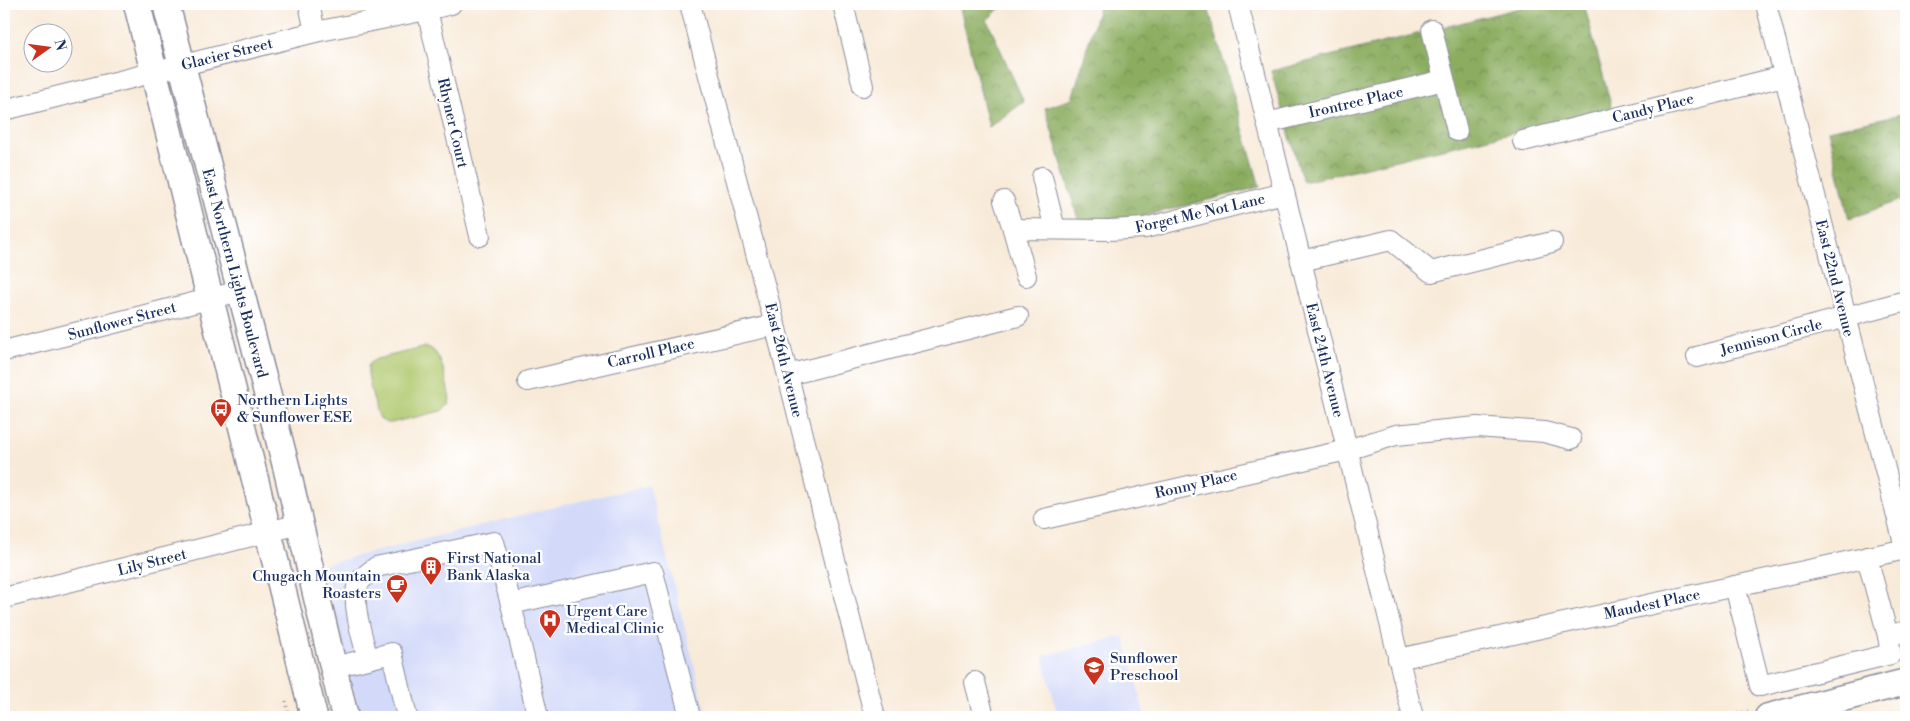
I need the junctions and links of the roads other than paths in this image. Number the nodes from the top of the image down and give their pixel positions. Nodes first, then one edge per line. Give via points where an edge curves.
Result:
1 (137, 4) edge
2 (166, 4) edge
3 (309, 4) edge
4 (451, 4) edge
5 (690, 4) edge
6 (843, 4) edge
7 (1238, 4) edge
8 (1766, 4) edge
9 (427, 10) junction
10 (1432, 30) dead end
11 (315, 32) junction
12 (181, 66) junction
13 (154, 72) junction
14 (1784, 76) junction
15 (1444, 80) junction
16 (863, 86) dead end
17 (4, 110) edge
18 (1267, 123) junction
19 (1457, 131) dead end
20 (1523, 141) dead end
21 (1042, 178) dead end
22 (1284, 193) junction
23 (1004, 201) dead end
24 (1013, 229) junction
25 (1055, 229) junction
26 (480, 236) dead end
27 (1552, 242) dead end
28 (1301, 261) junction
29 (1026, 276) dead end
30 (240, 291) junction
31 (211, 298) junction
32 (1906, 301) edge
33 (1018, 316) dead end
34 (1845, 318) junction
35 (775, 325) junction
36 (4, 351) edge
37 (1697, 357) dead end
38 (788, 375) junction
39 (528, 381) dead end
40 (1571, 439) dead end
41 (1347, 450) junction
42 (1044, 519) dead end
43 (300, 524) junction
44 (268, 532) junction
45 (1906, 550) edge
46 (1867, 557) junction
47 (1736, 586) junction
48 (4, 598) edge
49 (511, 604) junction
50 (1897, 634) edge
51 (368, 659) junction
52 (1398, 659) junction
53 (334, 667) junction
54 (975, 682) dead end
55 (1906, 682) edge
56 (307, 690) junction
57 (314, 717) edge
58 (327, 717) edge
59 (345, 717) edge
60 (408, 717) edge
61 (538, 717) edge
62 (690, 717) edge
63 (876, 717) edge
64 (984, 717) edge
65 (1413, 717) edge
66 (1768, 717) edge

1 - 13 main road, East Northern Lights Boulevard
2 - 12 main road, East Northern Lights Boulevard
3 - 11 street
4 - 9 street, Glacier Street
5 - 35 street, East 26th Avenue
6 - 16 street
7 - 18 street, East 24th Avenue
8 - 14 street, East 22nd Avenue
9 - 11 street, Glacier Street
9 - 26 street, Rhyner Court
10 - 15 street
11 - 12 street, Glacier Street
12 - 13 street, Glacier Street
12 - 30 main road, East Northern Lights Boulevard
13 - 17 street, Glacier Street
13 - 31 main road, East Northern Lights Boulevard
14 - 20 street, Candy Place
14 - 34 street, East 22nd Avenue
15 - 18 street, Irontree Place
15 - 19 street
18 - 22 street, East 24th Avenue
21 - 25 street
22 - 25 street, Forget Me Not Lane via 1145,228
22 - 28 street, East 24th Avenue
23 - 24 street
24 - 25 street, Forget Me Not Lane
24 - 29 street
27 - 28 street via 1431,272 1391,240
28 - 41 street, East 24th Avenue
30 - 31 street, Sunflower Street
30 - 43 main road, East Northern Lights Boulevard
31 - 36 street, Sunflower Street
31 - 44 main road, East Northern Lights Boulevard
32 - 34 street, Jennison Circle
33 - 38 street
34 - 37 street, Jennison Circle
34 - 45 street, East 22nd Avenue
35 - 38 street, East 26th Avenue
35 - 39 street, Carroll Place
38 - 63 street, East 26th Avenue
40 - 41 street, Ronny Place via 1544,432 1477,427 1396,435
41 - 42 street, Ronny Place
41 - 52 street, East 24th Avenue
43 - 44 street, Lily Street
43 - 53 main road, East Northern Lights Boulevard
44 - 48 street, Lily Street
44 - 56 main road, East Northern Lights Boulevard
45 - 46 street, Maudest Place
46 - 47 street, Maudest Place
46 - 50 street
47 - 50 street via 1760,686 1891,654
47 - 52 street, Maudest Place
49 - 51 street via 494,542 376,567 363,576 357,586 356,601
49 - 61 street
49 - 62 street via 653,572
51 - 53 street
51 - 60 street via 392,653
52 - 65 street, East 24th Avenue
53 - 59 main road, East Northern Lights Boulevard
54 - 64 street
55 - 66 main road
56 - 57 main road, East Northern Lights Boulevard
56 - 58 main road

